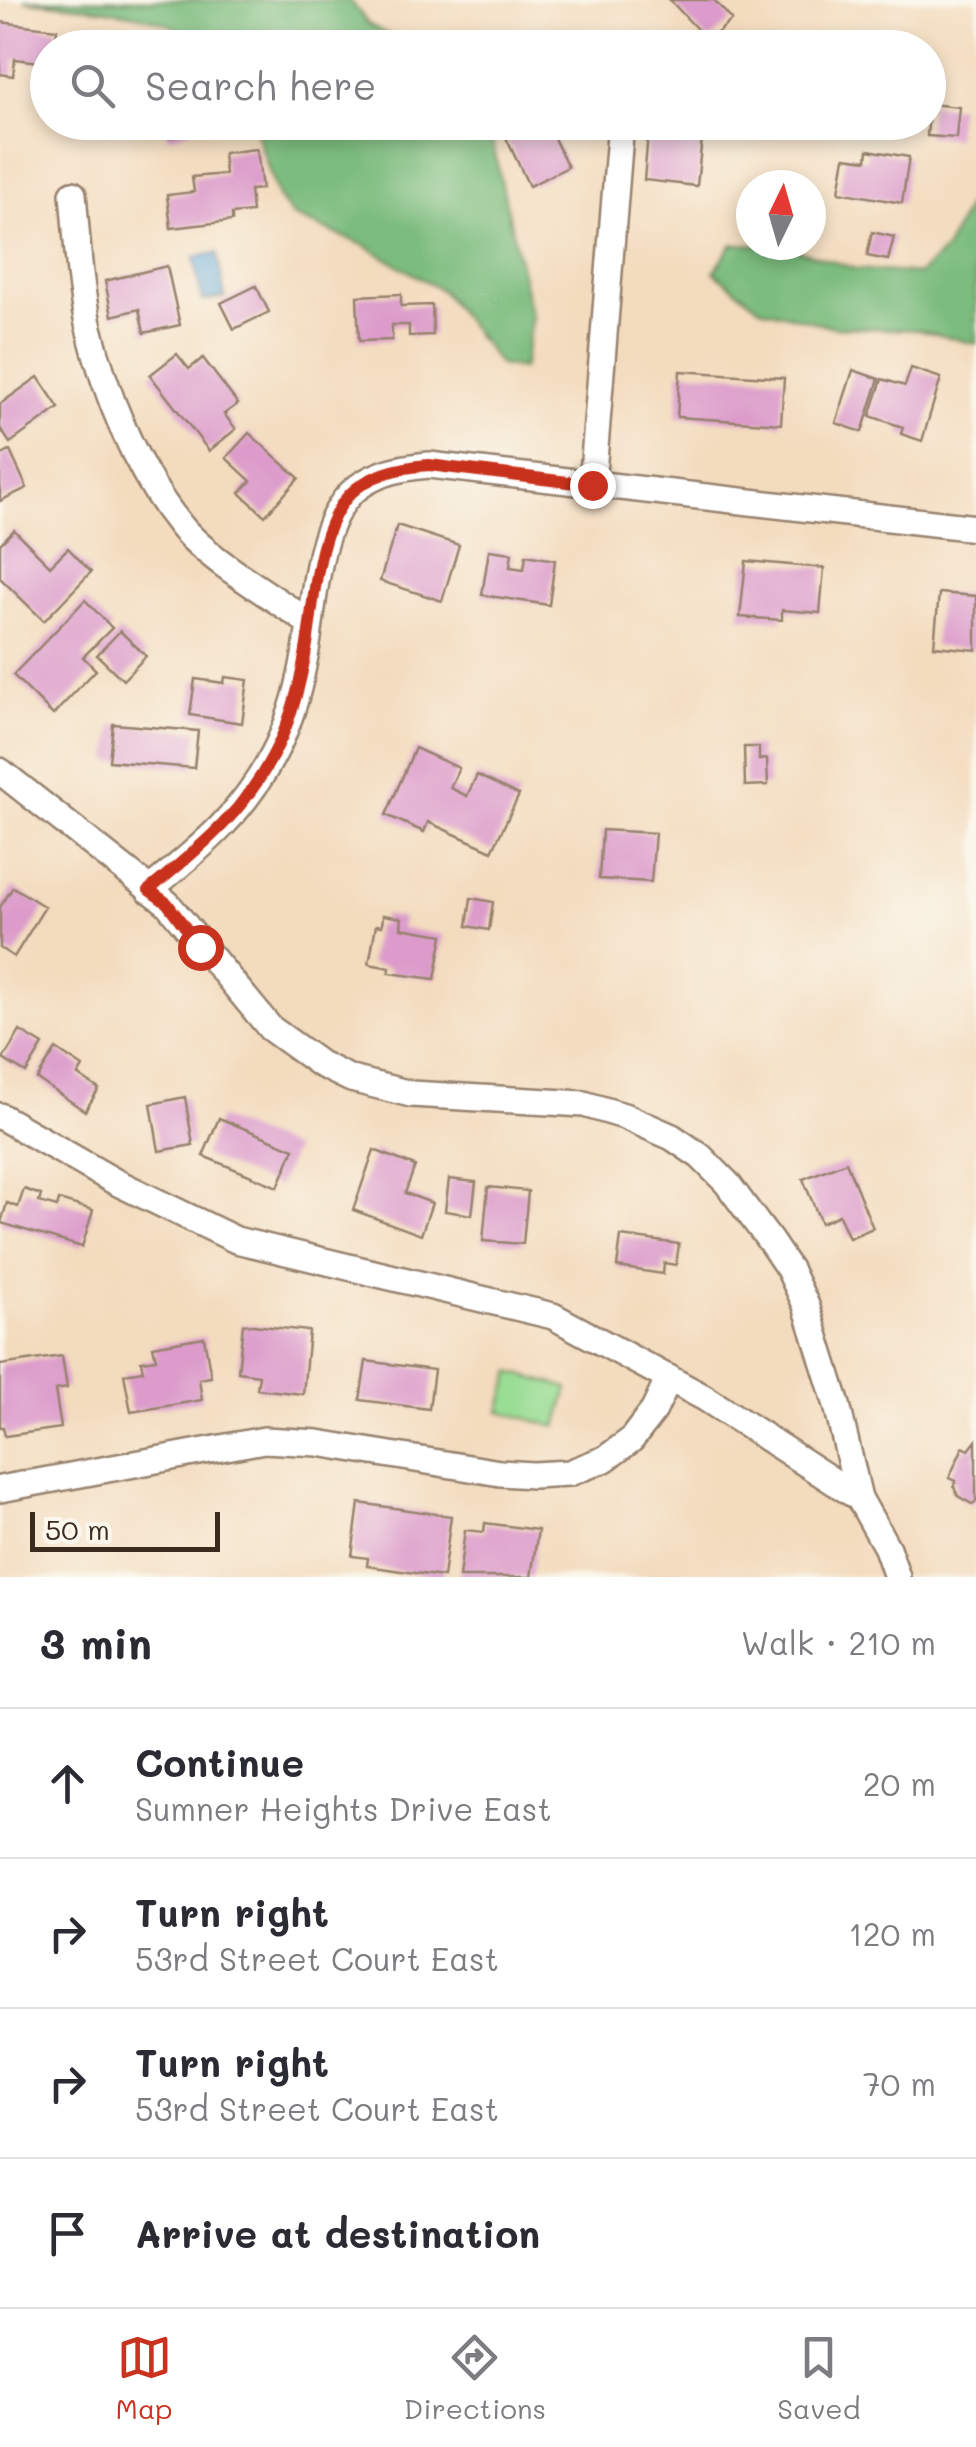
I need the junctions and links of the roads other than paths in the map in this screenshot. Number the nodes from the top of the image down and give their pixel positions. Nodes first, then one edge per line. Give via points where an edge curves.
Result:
1 (621, 140) edge
2 (73, 194) dead end
3 (592, 485) junction
4 (976, 528) edge
5 (308, 622) junction
6 (0, 771) edge
7 (149, 890) junction
8 (0, 1116) edge
9 (670, 1378) junction
10 (0, 1490) edge
11 (859, 1498) junction
12 (898, 1577) edge

1 - 3 street
2 - 5 street via 88,323 139,459 182,527
3 - 4 street
3 - 5 street via 429,465 370,479 348,496 331,529
5 - 7 street via 305,658 273,755 221,830
6 - 7 street
7 - 11 street via 270,1028 351,1079 411,1094 584,1104 672,1137 700,1156 770,1241 806,1305
8 - 9 street via 236,1240 553,1316
9 - 10 street via 631,1440 569,1473 532,1476 264,1440
9 - 11 street
11 - 12 street

